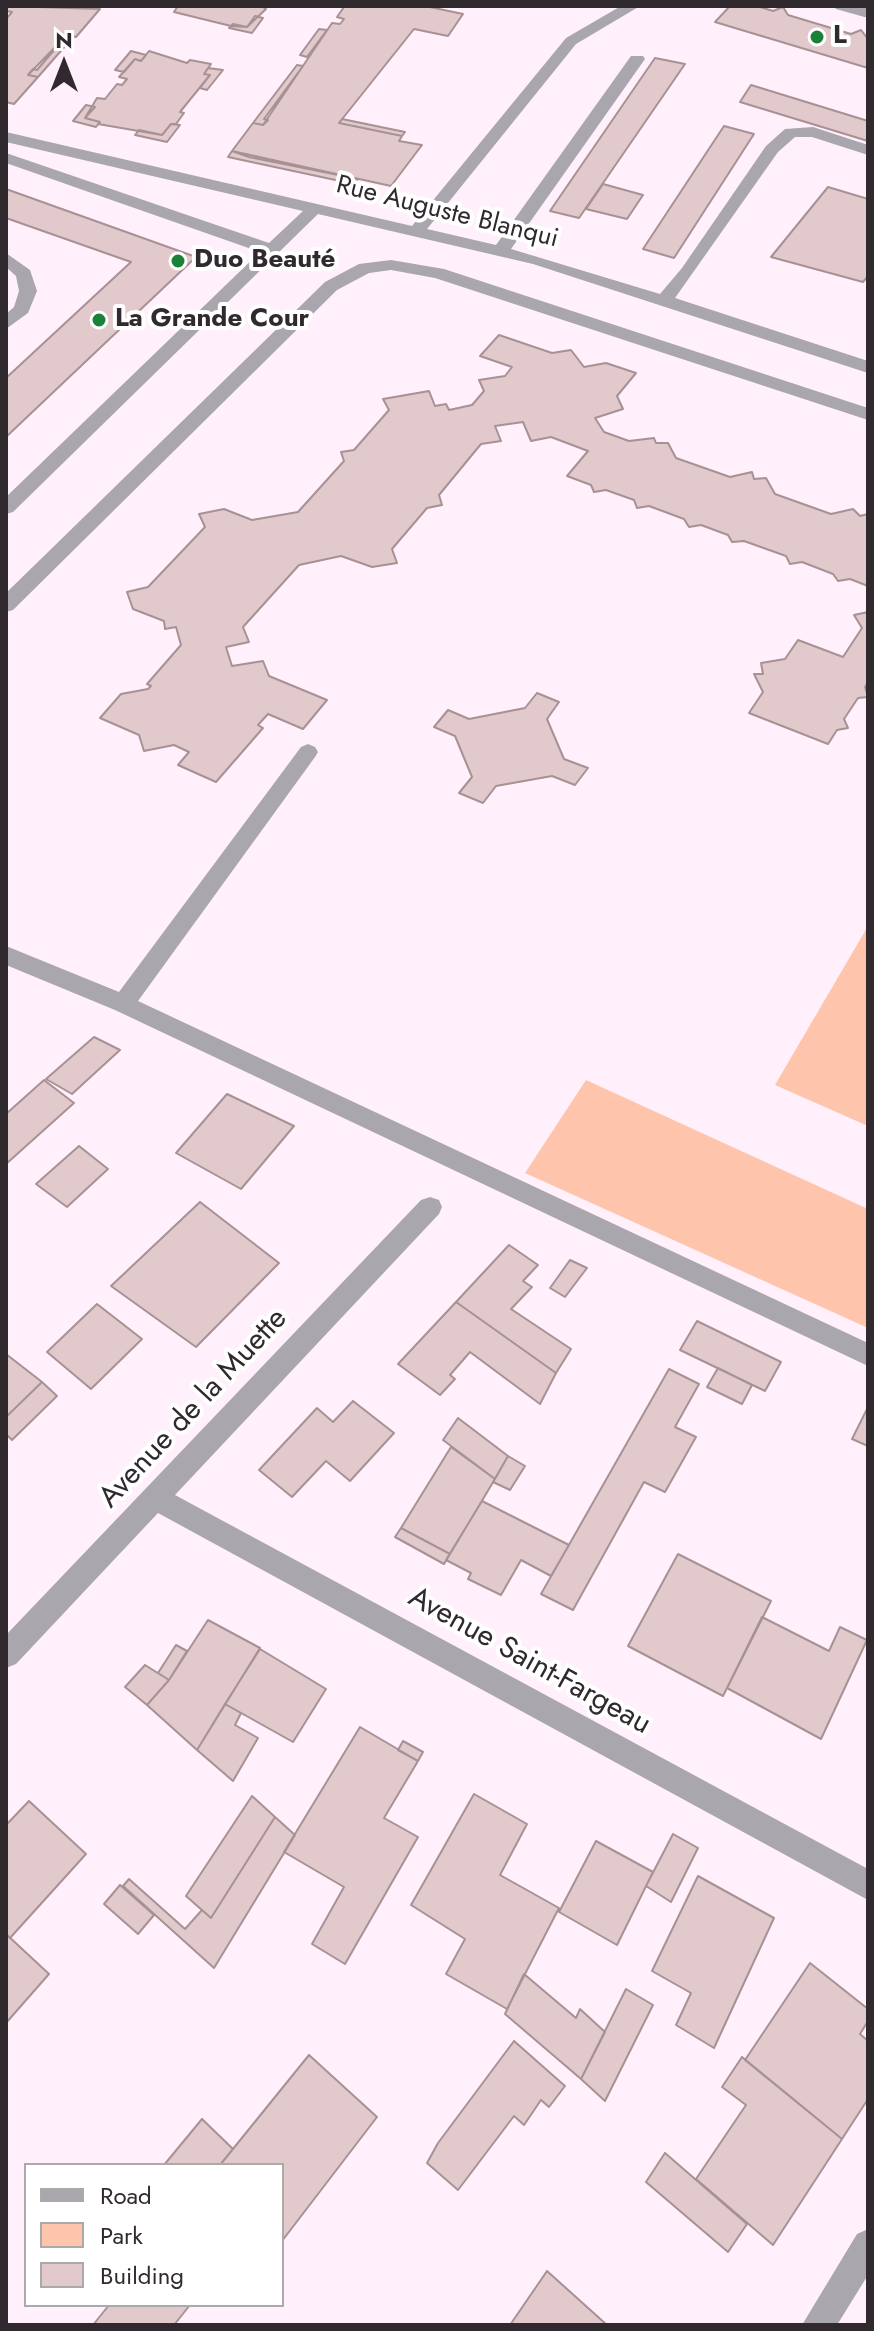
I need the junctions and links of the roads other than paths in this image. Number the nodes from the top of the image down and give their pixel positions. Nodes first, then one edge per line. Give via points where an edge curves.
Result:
1 (632, 6) edge
2 (841, 6) edge
3 (868, 13) edge
4 (637, 59) dead end
5 (6, 137) edge
6 (868, 150) edge
7 (6, 158) edge
8 (316, 207) junction
9 (417, 230) junction
10 (272, 250) junction
11 (501, 251) junction
12 (6, 258) edge
13 (663, 301) junction
14 (6, 324) edge
15 (868, 367) edge
16 (868, 414) edge
17 (6, 508) edge
18 (6, 605) edge
19 (308, 752) dead end
20 (6, 955) edge
21 (123, 1004) junction
22 (430, 1207) dead end
23 (868, 1355) edge
24 (157, 1499) junction
25 (6, 1655) edge
26 (868, 1885) edge
27 (868, 2245) edge
28 (818, 2325) edge

1 - 9 street via 571,41
2 - 3 street
4 - 11 street
5 - 8 street, Rue Auguste Blanqui
6 - 13 street via 813,132 791,132 772,149
7 - 10 street
8 - 9 street, Rue Auguste Blanqui
8 - 10 street
9 - 11 street, Rue Auguste Blanqui
10 - 17 street
11 - 13 street, Rue Auguste Blanqui
12 - 14 street via 24,274 28,291 22,309
13 - 15 street, Rue Auguste Blanqui
16 - 18 street via 438,273 391,265 365,268 331,286
19 - 21 street
20 - 21 street
21 - 23 street
22 - 24 street, Avenue de la Muette
24 - 25 street, Avenue de la Muette
24 - 26 street, Avenue Saint-Fargeau
27 - 28 street

